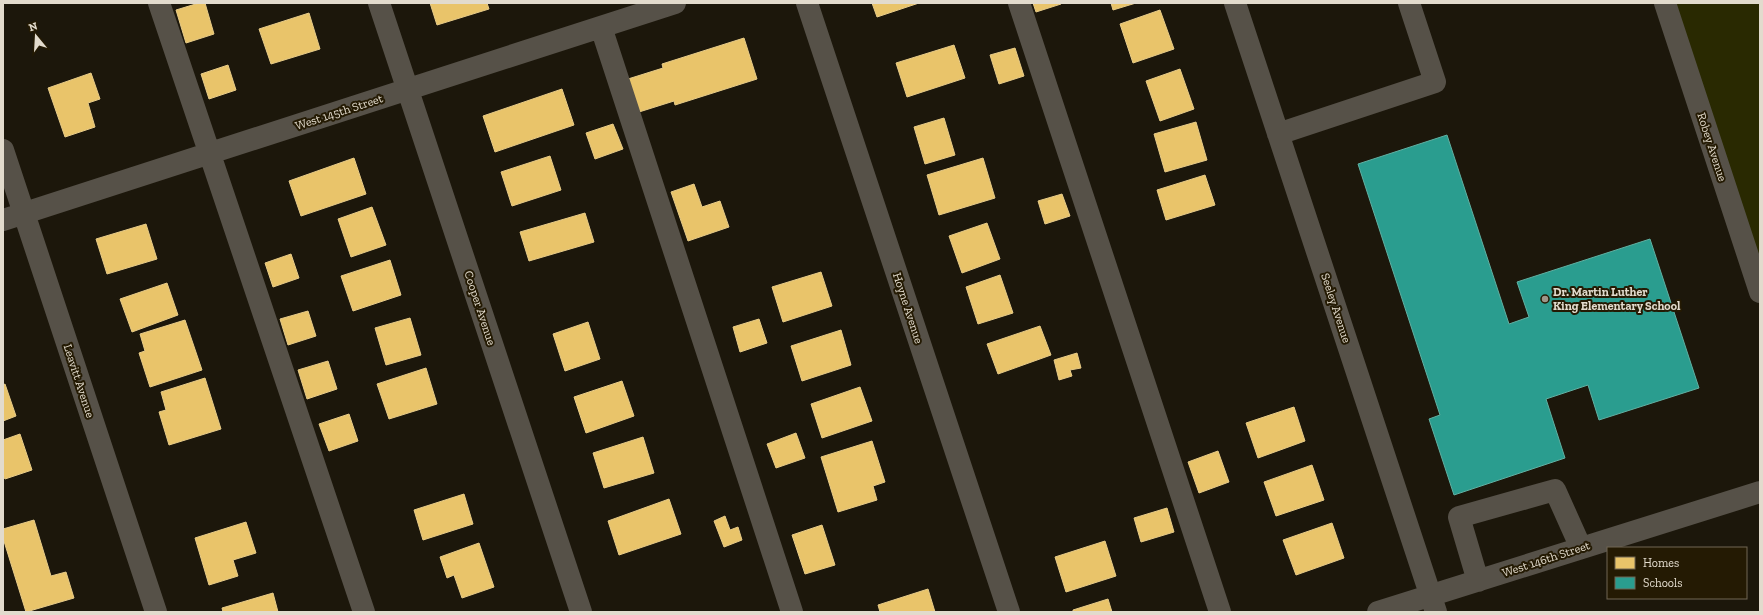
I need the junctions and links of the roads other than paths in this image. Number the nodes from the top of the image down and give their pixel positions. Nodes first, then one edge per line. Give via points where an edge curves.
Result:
1 (159, 3) edge
2 (379, 3) edge
3 (675, 3) edge
4 (807, 3) edge
5 (1019, 3) edge
6 (1235, 3) edge
7 (1409, 3) edge
8 (1665, 3) edge
9 (600, 27) junction
10 (408, 89) junction
11 (1278, 134) junction
12 (3, 150) edge
13 (209, 154) junction
14 (24, 214) junction
15 (3, 220) edge
16 (1760, 292) edge
17 (1760, 492) edge
18 (1581, 548) junction
19 (1478, 580) junction
20 (1433, 604) edge
21 (156, 612) edge
22 (364, 612) edge
23 (581, 612) edge
24 (792, 612) edge
25 (1009, 612) edge
26 (1220, 612) edge
27 (1378, 612) edge

1 - 13 street
2 - 10 street, Cooper Avenue
3 - 9 street, West 145th Street
4 - 25 street, Hoyne Avenue
5 - 26 street
6 - 11 street, Seeley Avenue
7 - 11 street via 1435,82
8 - 16 street, Robey Avenue
9 - 10 street, West 145th Street
9 - 24 street
10 - 13 street, West 145th Street
10 - 23 street, Cooper Avenue
11 - 20 street, Seeley Avenue
12 - 14 street, Leavitt Avenue
13 - 14 street, West 145th Street
13 - 22 street
14 - 15 street, West 145th Street
14 - 21 street, Leavitt Avenue
17 - 18 street, West 146th Street
18 - 19 street, West 146th Street
18 - 19 street via 1555,490 1459,517
19 - 20 street, West 146th Street
20 - 27 street, West 146th Street

